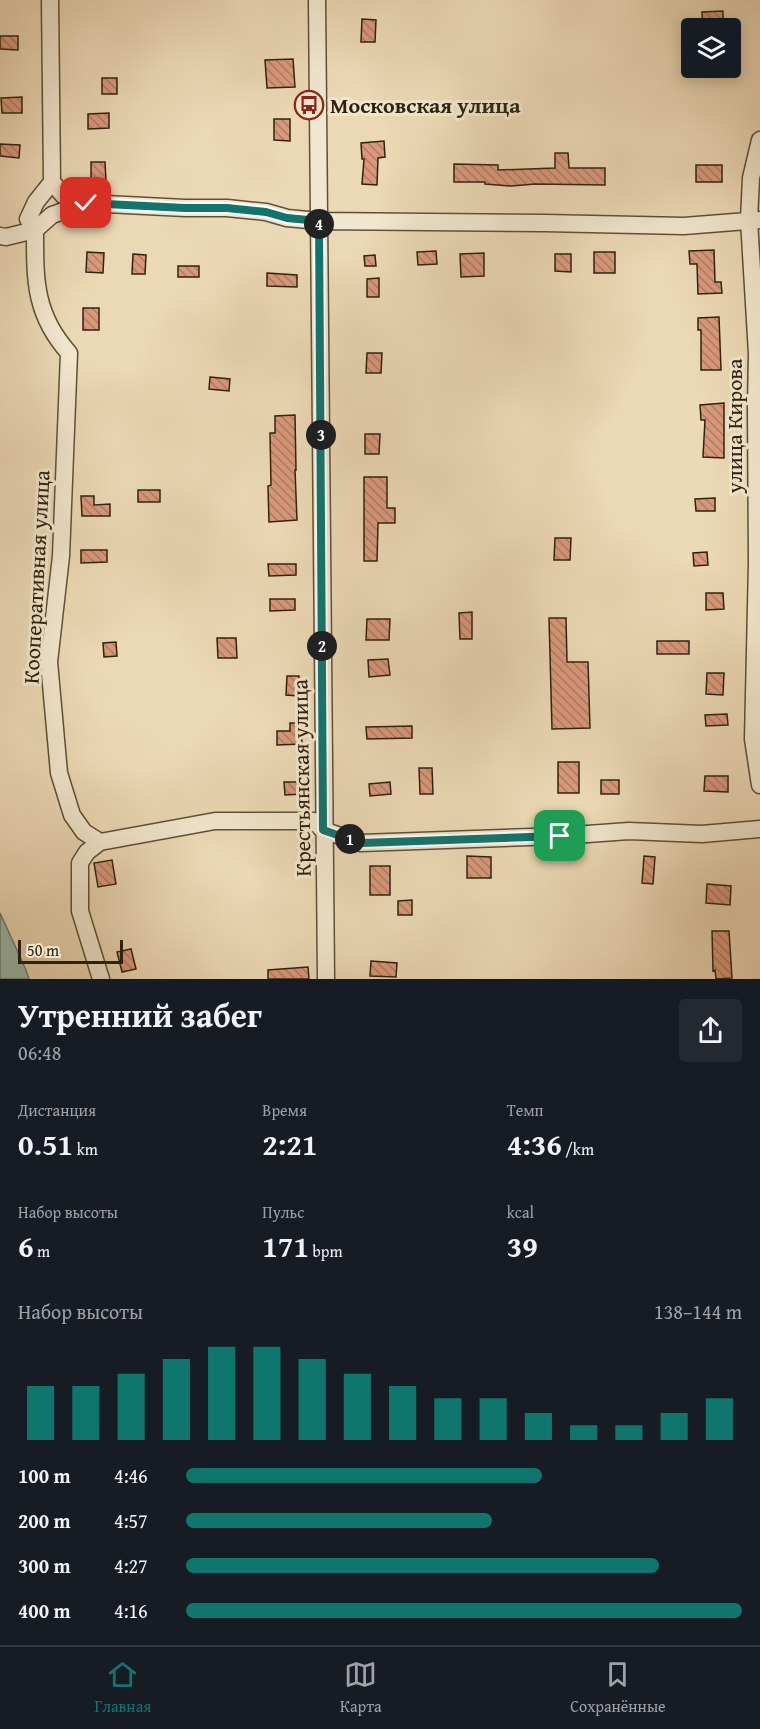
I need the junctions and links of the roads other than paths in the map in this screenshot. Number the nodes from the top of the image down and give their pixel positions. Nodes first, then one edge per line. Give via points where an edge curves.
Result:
1 (50, 0) edge
2 (317, 0) edge
3 (760, 140) edge
4 (52, 182) junction
5 (86, 203) junction
6 (754, 220) edge
7 (319, 221) junction
8 (35, 230) junction
9 (0, 236) edge
10 (759, 563) edge
11 (760, 785) edge
12 (760, 829) edge
13 (323, 830) junction
14 (100, 842) junction
15 (101, 979) edge
16 (326, 979) edge

1 - 4 street
2 - 7 street, Крестьянская улица
3 - 6 street, улица Кирова via 751,177
4 - 5 street via 63,195
4 - 8 street via 28,219
5 - 7 street via 227,208
5 - 8 street via 52,215
6 - 7 street via 684,226
6 - 10 street, улица Кирова
7 - 13 street, Крестьянская улица
8 - 9 street
8 - 14 street, Кооперативная улица via 35,275 40,304 50,329 69,353 61,556 49,662 59,773 72,815 84,832
10 - 11 street, улица Кирова via 753,739
12 - 13 street via 361,843
13 - 14 street via 314,821 215,821
13 - 16 street, Крестьянская улица
14 - 15 street via 80,863 80,911

